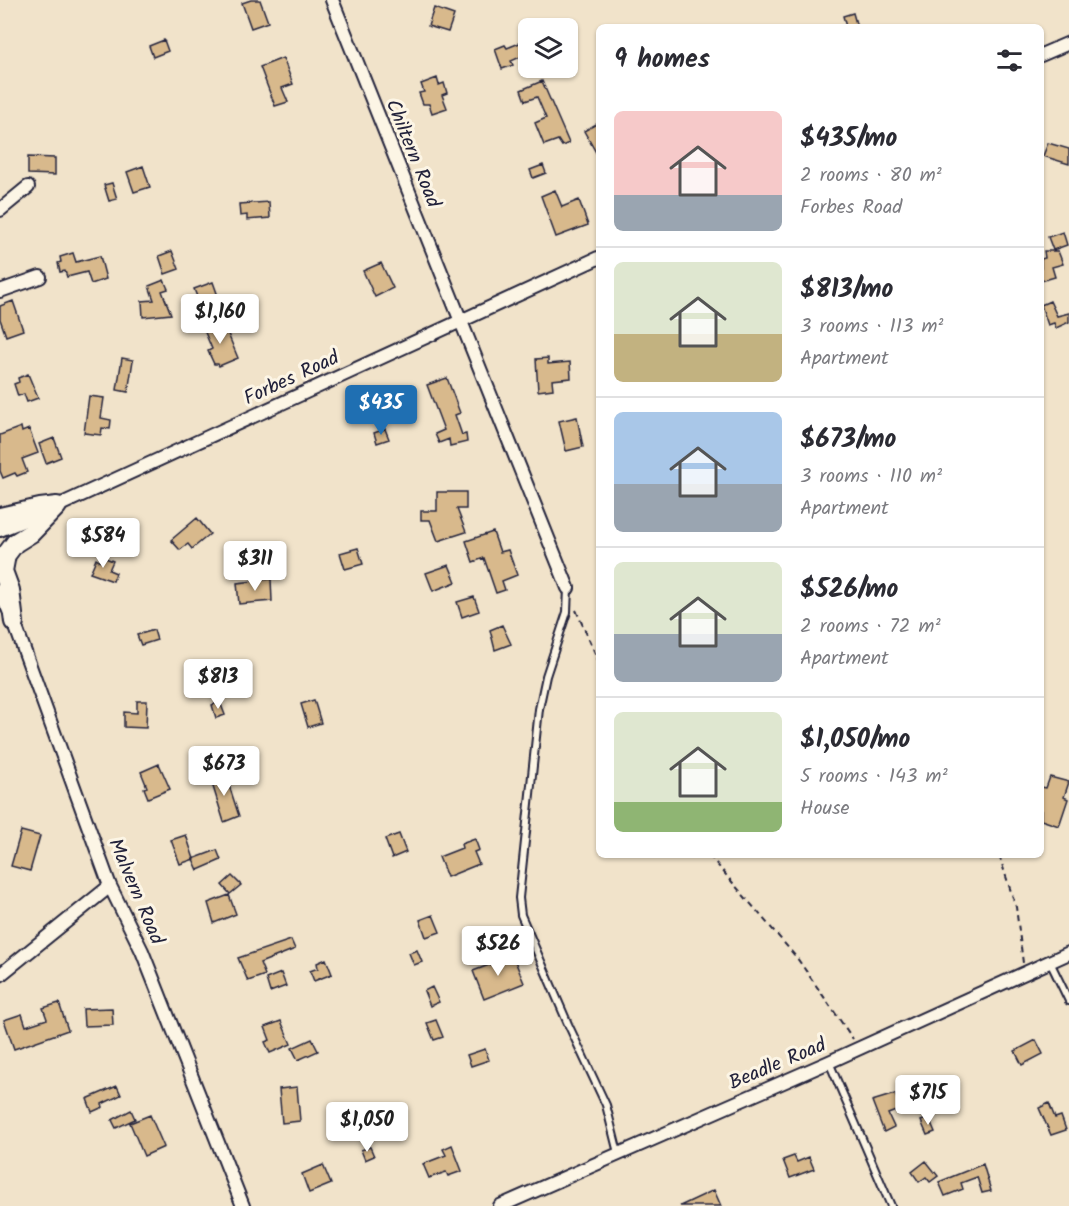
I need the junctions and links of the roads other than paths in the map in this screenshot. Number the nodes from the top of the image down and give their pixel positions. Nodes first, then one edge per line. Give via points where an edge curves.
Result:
1 (332, 0) edge
2 (1069, 43) edge
3 (1044, 54) edge
4 (28, 187) dead end
5 (0, 210) edge
6 (596, 259) edge
7 (40, 278) dead end
8 (0, 291) edge
9 (461, 321) junction
10 (57, 506) junction
11 (0, 517) edge
12 (0, 530) edge
13 (568, 588) joint
14 (0, 590) edge
15 (0, 605) edge
16 (14, 622) junction
17 (110, 886) junction
18 (1069, 953) edge
19 (1050, 962) junction
20 (0, 975) edge
21 (1069, 1001) edge
22 (829, 1062) junction
23 (618, 1153) junction
24 (243, 1206) edge
25 (500, 1206) edge
26 (891, 1206) edge

1 - 9 street, Chiltern Road
2 - 3 street
4 - 5 street
6 - 9 street, Forbes Road
7 - 8 street
9 - 10 street, Forbes Road
9 - 13 street, Chiltern Road
10 - 11 main road
10 - 12 street, Forbes Road
10 - 16 main road via 6,555 3,571
13 - 23 lane via 567,612 539,709 519,898 521,915 606,1105
14 - 16 street, Malvern Road
15 - 16 main road
16 - 17 street, Malvern Road
17 - 20 street
17 - 24 street, Malvern Road via 142,951
18 - 19 street, Beadle Road
19 - 21 lane
19 - 22 street, Beadle Road
22 - 23 street, Beadle Road
22 - 26 lane
23 - 25 street, Beadle Road

